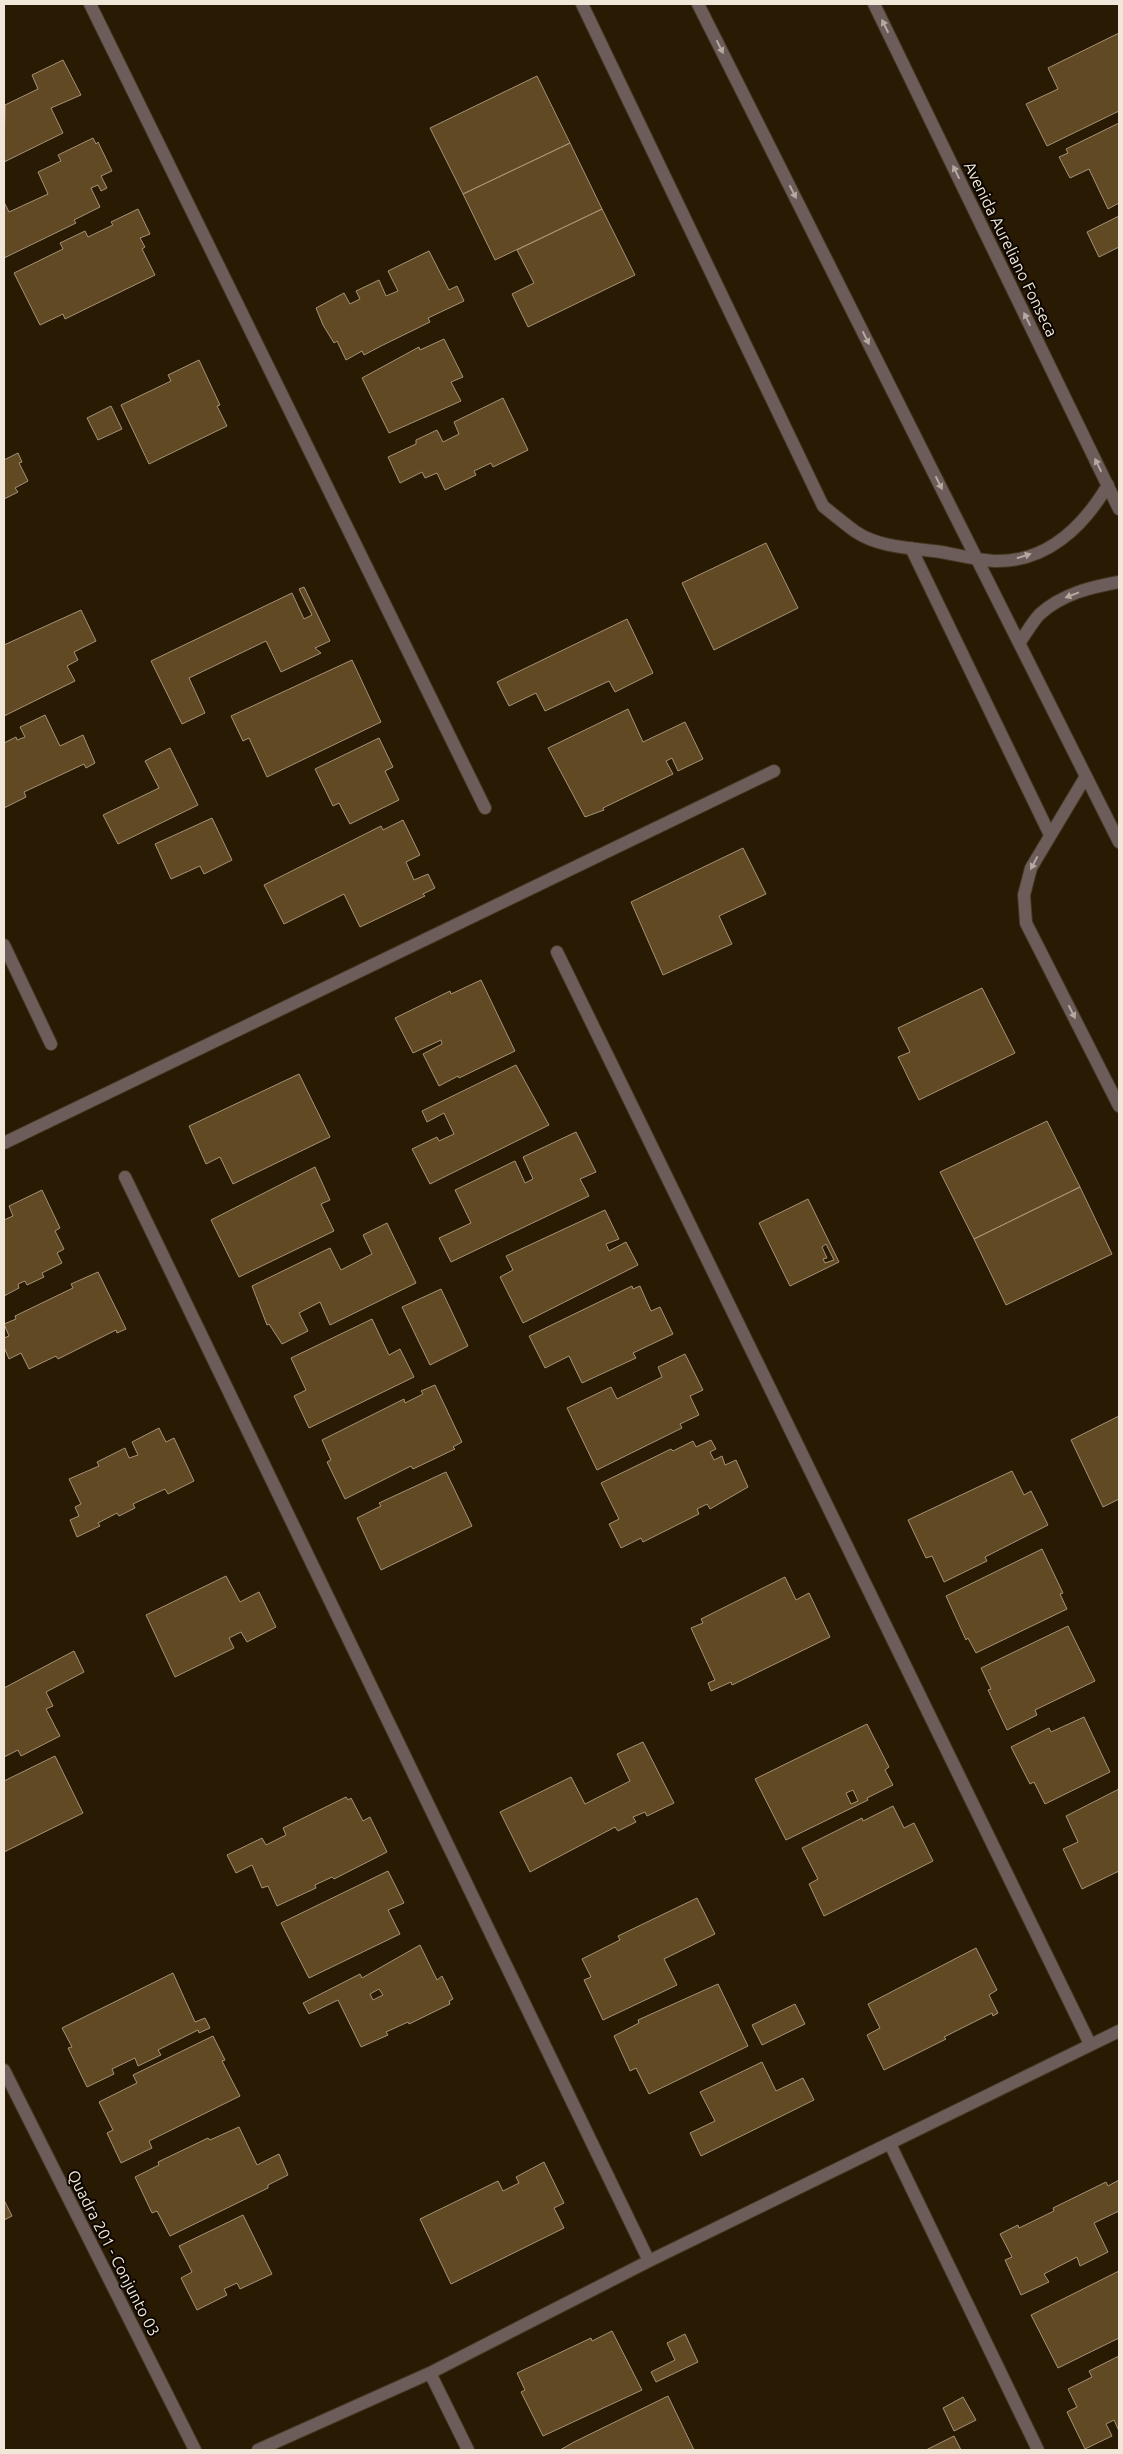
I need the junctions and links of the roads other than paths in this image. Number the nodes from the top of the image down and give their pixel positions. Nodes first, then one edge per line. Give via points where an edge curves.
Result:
1 (90, 4) edge
2 (582, 4) edge
3 (698, 4) edge
4 (874, 4) edge
5 (1108, 485) junction
6 (1119, 509) edge
7 (911, 548) junction
8 (977, 558) junction
9 (1119, 582) edge
10 (1019, 643) junction
11 (774, 770) dead end
12 (1086, 776) junction
13 (485, 808) dead end
14 (1050, 835) junction
15 (1119, 842) edge
16 (4, 945) edge
17 (557, 952) dead end
18 (51, 1044) dead end
19 (1119, 1106) edge
20 (4, 1143) edge
21 (125, 1178) dead end
22 (1119, 2031) edge
23 (1090, 2044) junction
24 (4, 2070) edge
25 (890, 2144) junction
26 (648, 2261) junction
27 (430, 2374) junction
28 (196, 2450) edge
29 (258, 2450) edge
30 (468, 2450) edge
31 (1038, 2450) edge

1 - 13 street
2 - 7 street via 823,506 858,533 888,545
3 -> 8 street
5 -> 4 street, Avenida Aureliano Fonseca
5 - 6 street, Avenida Aureliano Fonseca
8 -> 5 street via 1010,560 1052,545 1077,528
7 - 8 street
7 - 14 street
8 - 10 street
9 -> 10 street via 1094,586 1062,598 1039,615
10 - 12 street
11 - 20 street
12 - 14 street
12 - 15 street
14 -> 19 street via 1031,868 1024,895 1026,924
16 - 18 street
17 - 23 street
21 - 26 street
22 - 23 street
23 - 25 street
24 - 28 street, Quadra 201 - Conjunto 03
25 - 26 street
25 - 31 street
26 - 27 street
27 - 29 street
27 - 30 street

